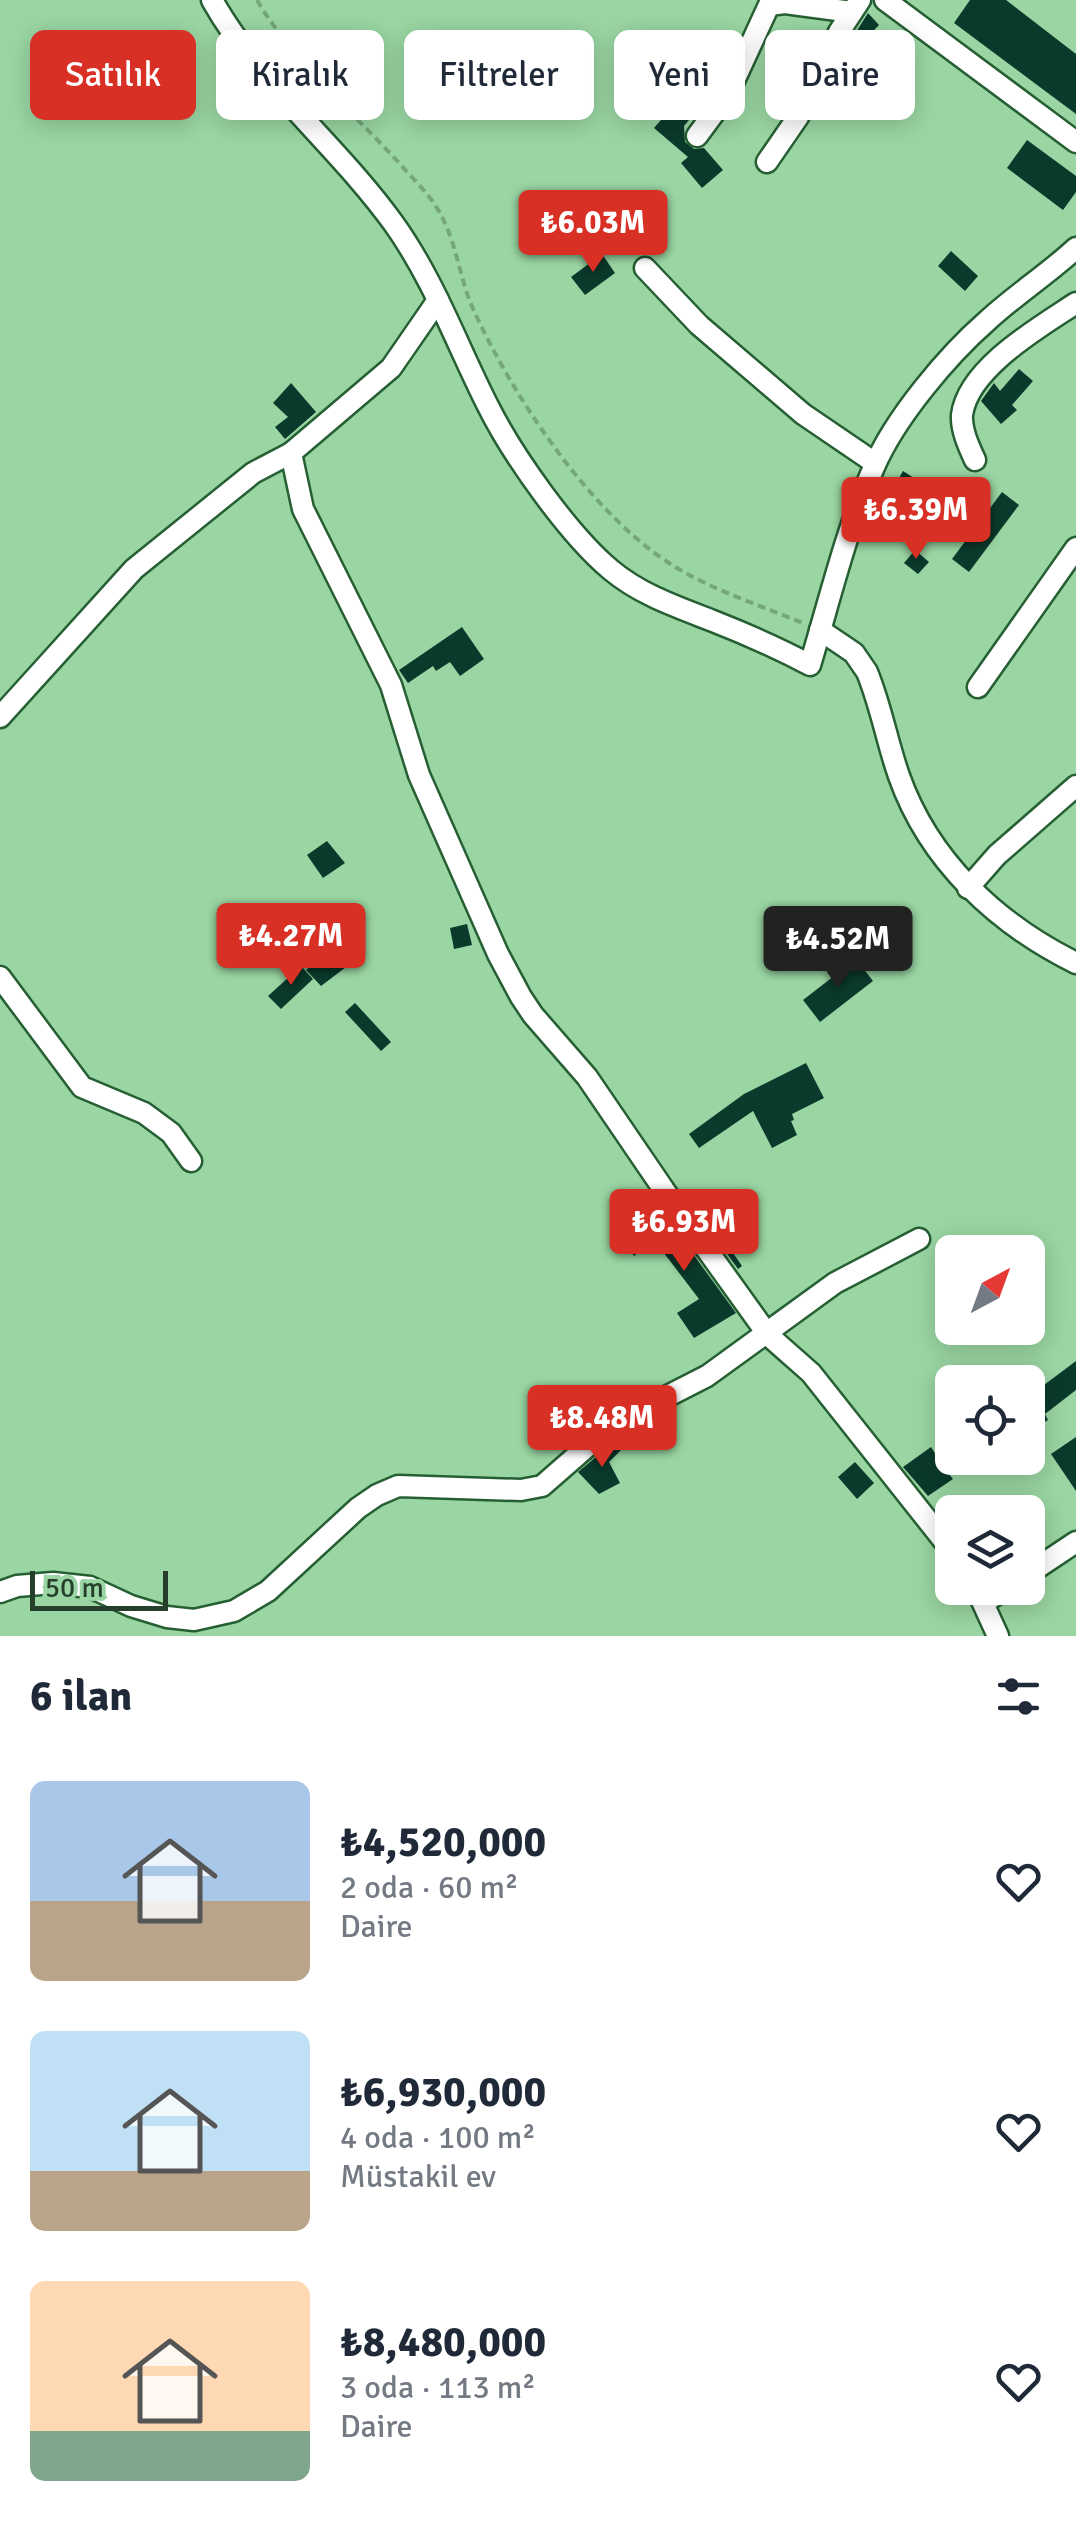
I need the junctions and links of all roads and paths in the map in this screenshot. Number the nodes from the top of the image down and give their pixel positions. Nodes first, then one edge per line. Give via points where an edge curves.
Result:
1 (212, 0) edge
2 (257, 0) edge
3 (885, 0) edge
4 (856, 6) edge
5 (697, 136) dead end
6 (1076, 142) edge
7 (767, 162) dead end
8 (1076, 248) edge
9 (645, 268) dead end
10 (438, 300) junction
11 (1076, 303) edge
12 (290, 453) junction
13 (975, 460) dead end
14 (875, 463) junction
15 (1076, 548) edge
16 (820, 630) junction
17 (978, 688) dead end
18 (0, 717) edge
19 (1076, 786) edge
20 (968, 888) junction
21 (1076, 964) edge
22 (0, 977) edge
23 (191, 1161) dead end
24 (919, 1239) dead end
25 (768, 1334) junction
26 (935, 1530) edge
27 (1076, 1542) edge
28 (1045, 1563) edge
29 (0, 1592) edge
30 (984, 1605) edge
31 (998, 1636) edge

1 - 10 street via 264,77 396,227
2 - 16 path via 305,65 432,200 451,236 474,313 536,423 577,476 670,564
3 - 6 street
4 - 5 street via 769,5 728,94
4 - 7 street
8 - 14 street via 986,322 915,402
9 - 14 street via 698,325
10 - 12 street via 391,368
10 - 16 street via 490,410 538,484 611,570 656,600 810,664
11 - 13 street via 1008,352 971,389 962,417
12 - 18 street via 253,473 134,569
12 - 25 street via 303,509 391,684 419,775 498,954 533,1016 587,1077
14 - 16 street
15 - 17 street
16 - 20 street via 854,653 867,672 914,812
19 - 20 street
20 - 21 street
22 - 23 street via 82,1086 144,1113 171,1132
24 - 25 street via 835,1282
25 - 26 street via 811,1373
25 - 29 street via 707,1376 612,1424 542,1486 398,1486 377,1494 268,1592 234,1612 194,1620 167,1617 90,1587 52,1583
27 - 28 street
30 - 31 street

